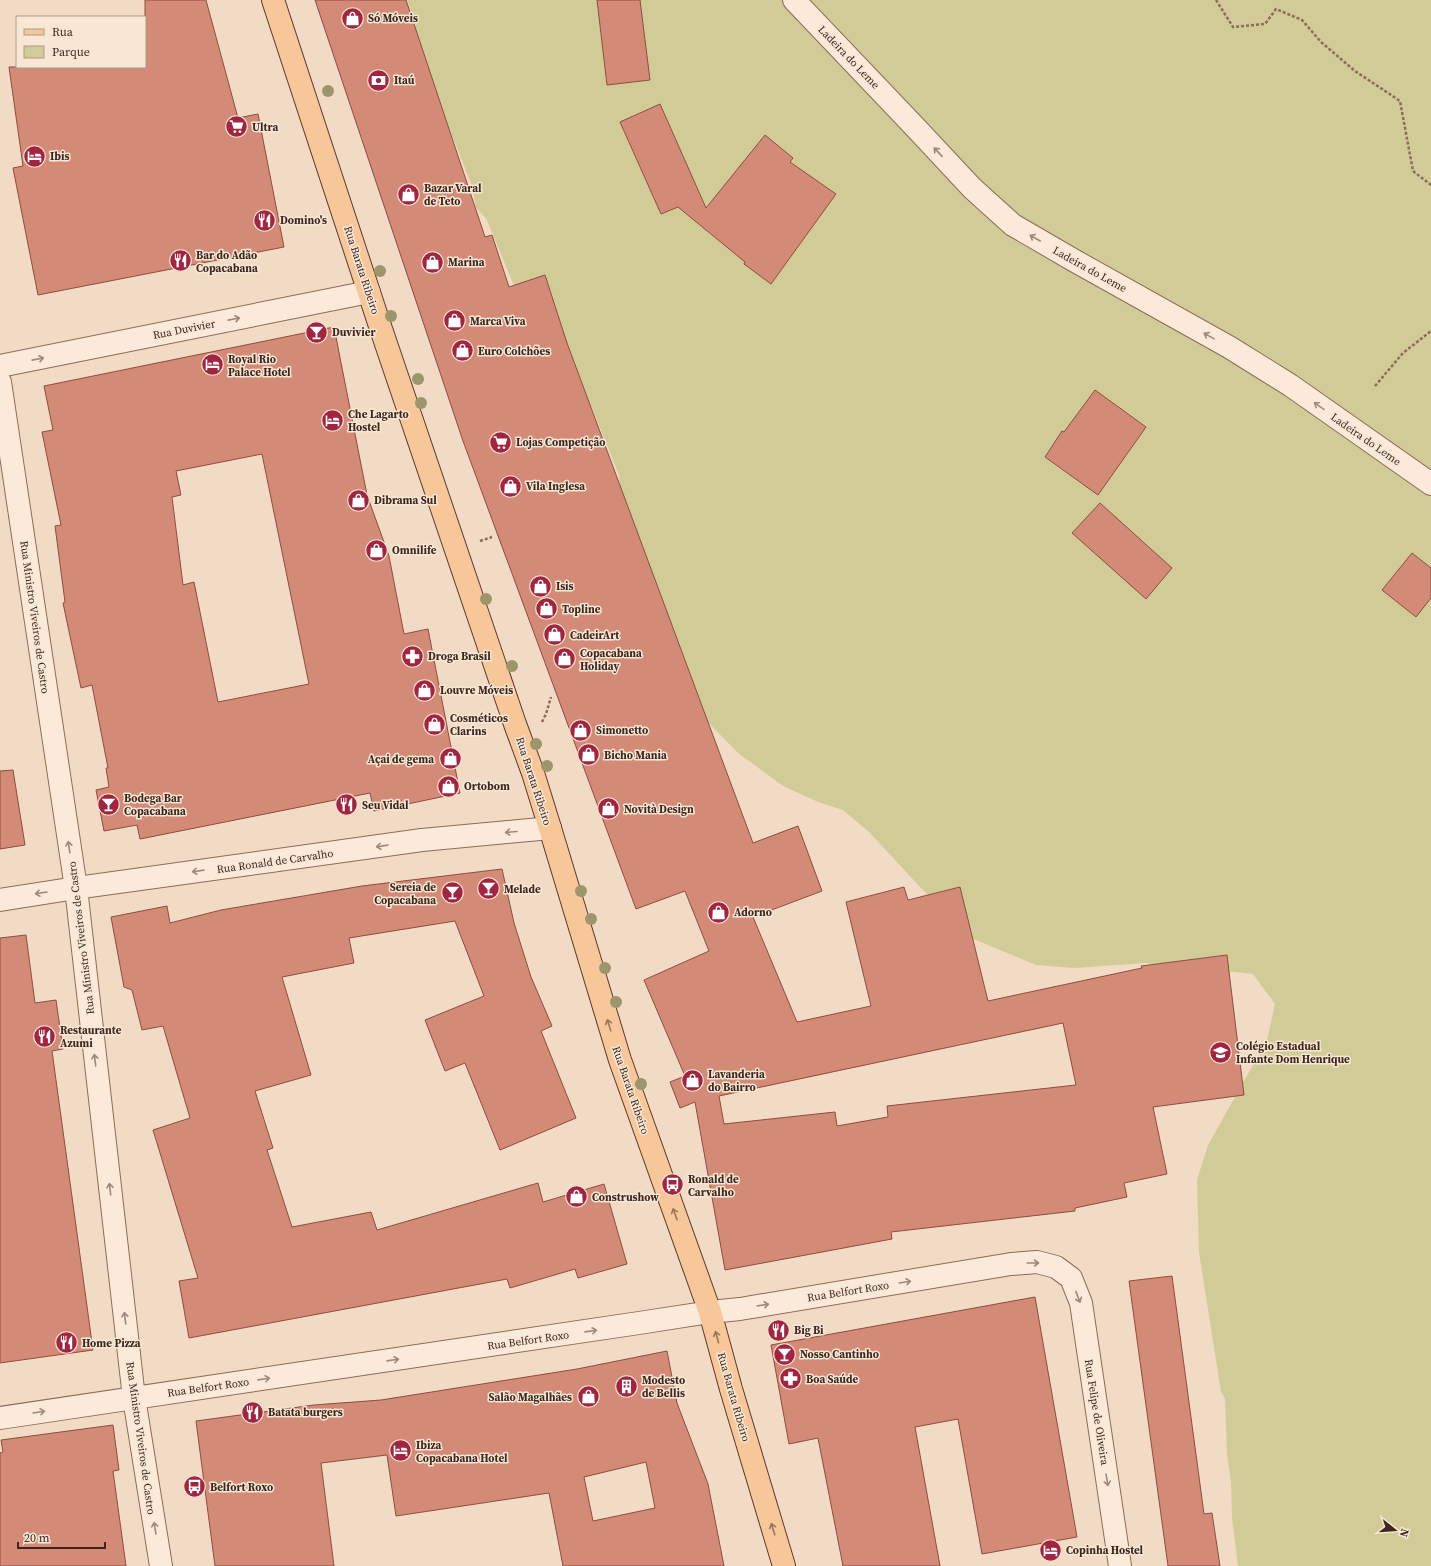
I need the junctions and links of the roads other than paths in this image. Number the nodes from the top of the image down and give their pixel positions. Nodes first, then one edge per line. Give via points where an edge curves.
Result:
1 (273, 0) edge
2 (794, 0) edge
3 (369, 292) junction
4 (0, 366) edge
5 (0, 382) edge
6 (1431, 484) edge
7 (550, 828) junction
8 (76, 888) junction
9 (0, 900) edge
10 (1056, 1267) joint
11 (710, 1312) junction
12 (134, 1398) junction
13 (0, 1418) edge
14 (161, 1566) edge
15 (784, 1566) edge
16 (1120, 1566) edge

1 - 3 main road, Rua Barata Ribeiro
6 -> 2 street, Ladeira do Leme via 1290,385 1229,347 1013,225 972,188
4 -> 3 street, Rua Duvivier
3 - 7 main road, Rua Barata Ribeiro
8 -> 5 street, Rua Ministro Viveiros de Castro
7 -> 8 street, Rua Ronald de Carvalho via 422,840
11 -> 7 main road, Rua Barata Ribeiro via 620,1060
8 -> 9 street, Rua Ronald de Carvalho
12 -> 8 street, Rua Ministro Viveiros de Castro
11 -> 10 street, Rua Belfort Roxo via 1011,1264 1037,1262
10 -> 16 street, Rua Felipe de Oliveira via 1071,1278 1081,1303
12 -> 11 street, Rua Belfort Roxo
15 -> 11 main road, Rua Barata Ribeiro
13 -> 12 street, Rua Belfort Roxo
14 -> 12 street, Rua Ministro Viveiros de Castro

